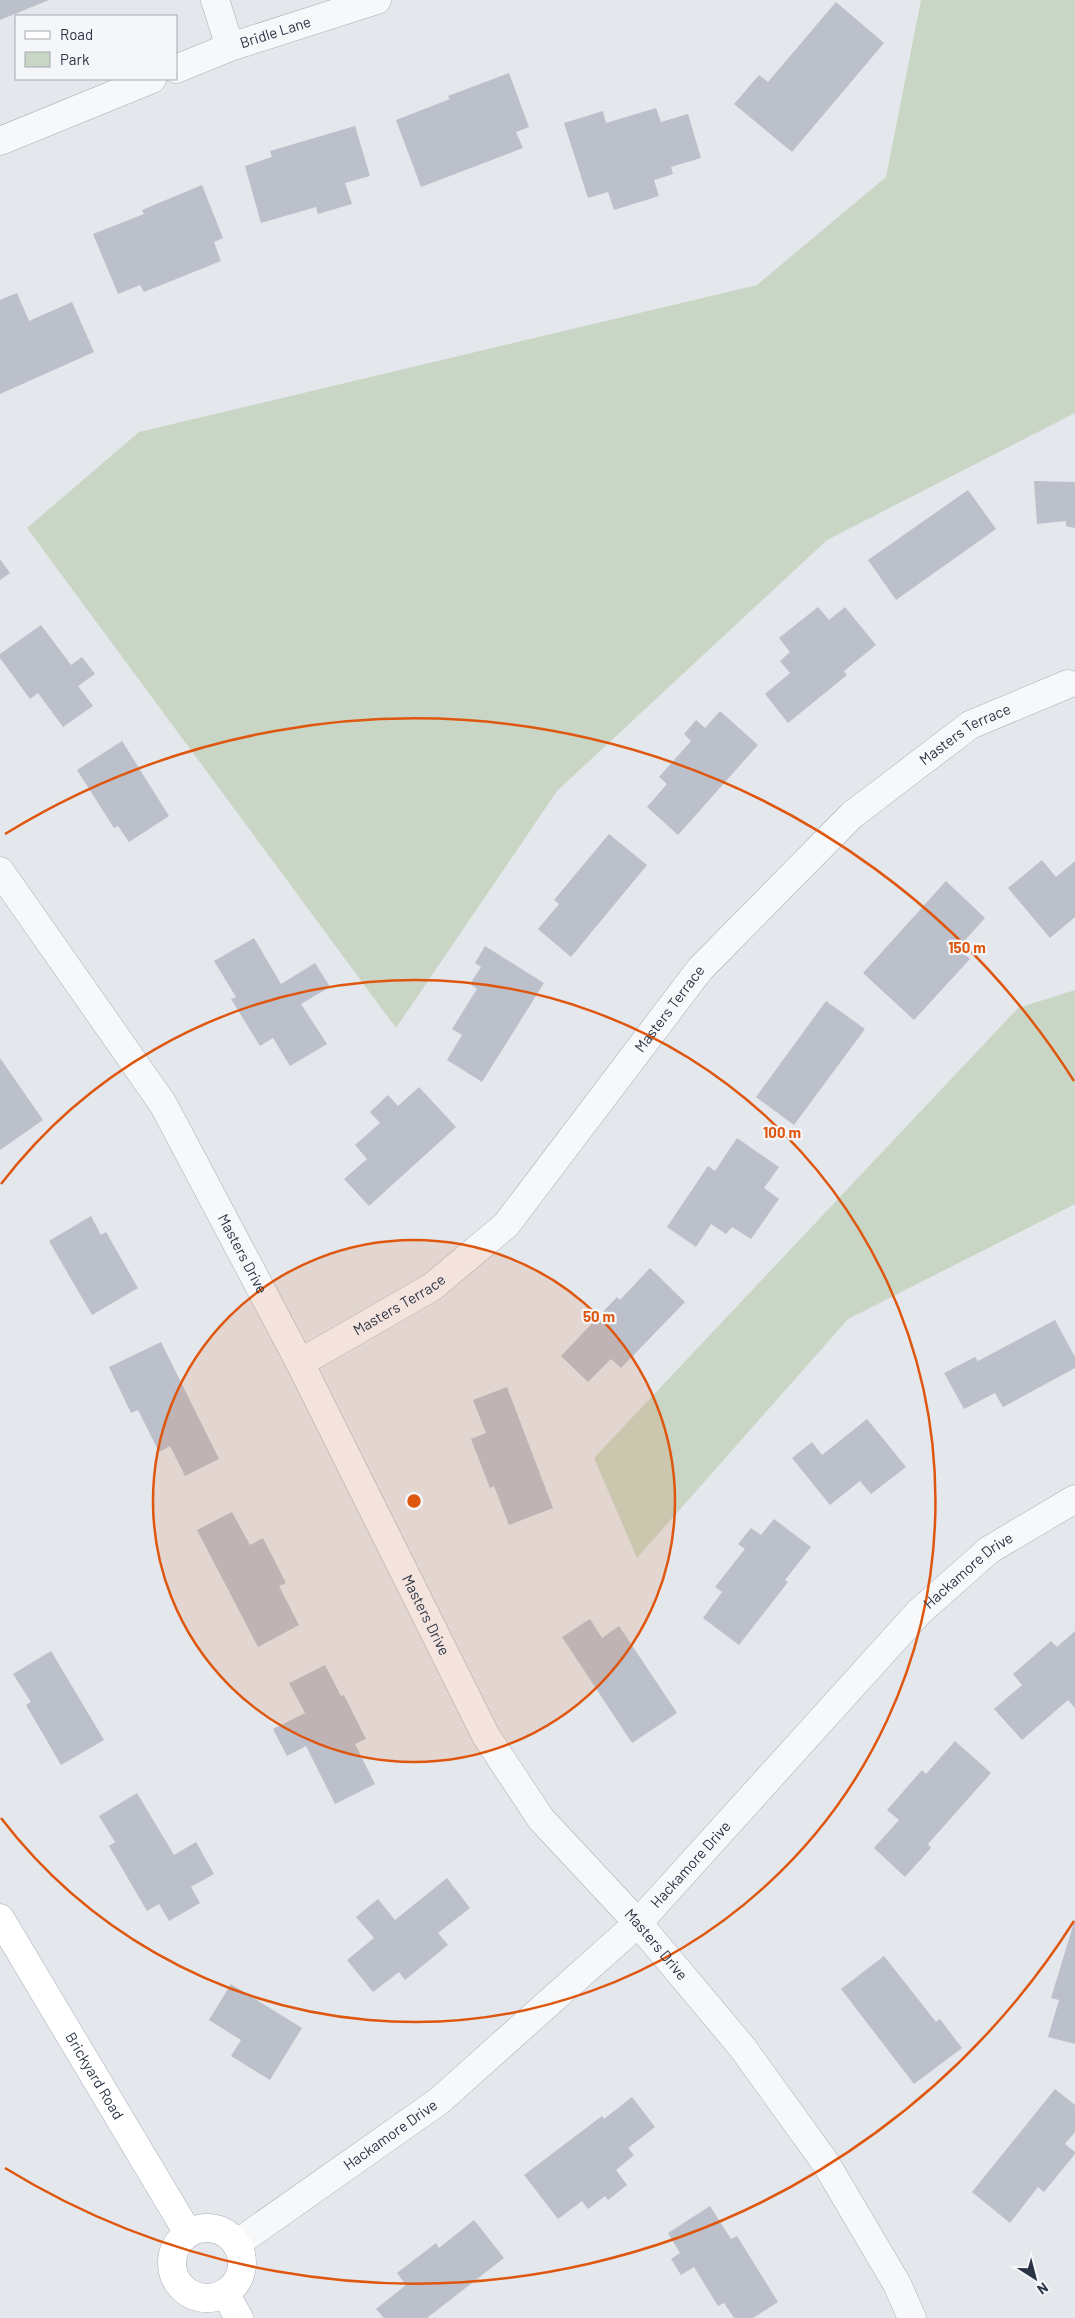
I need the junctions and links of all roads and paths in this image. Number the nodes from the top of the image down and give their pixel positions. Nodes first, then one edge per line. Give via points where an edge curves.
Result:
1 (215, 0) edge
2 (376, 0) edge
3 (230, 47) junction
4 (178, 68) edge
5 (150, 80) edge
6 (0, 141) edge
7 (1068, 684) dead end
8 (0, 871) edge
9 (300, 1363) junction
10 (1075, 1499) edge
11 (0, 1918) edge
12 (638, 1923) junction
13 (188, 2233) junction
14 (236, 2244) junction
15 (225, 2293) junction
16 (239, 2318) edge
17 (912, 2318) edge

1 - 3 street
2 - 3 street, Bridle Lane
3 - 4 street, Bridle Lane
5 - 6 street
7 - 9 street, Masters Terrace via 970,725 852,815 700,969 506,1224 432,1287
8 - 9 street, Masters Drive via 162,1104
9 - 12 street, Masters Drive via 486,1736 541,1819
10 - 12 street, Hackamore Drive via 989,1550 919,1612
11 - 13 street, Brickyard Road
12 - 14 street, Hackamore Drive via 439,2100
12 - 17 street, Masters Drive via 742,2047 825,2162 897,2284
13 - 14 street via 201,2228 215,2228
13 - 15 street via 172,2255 176,2282 186,2292 199,2297 213,2298
14 - 15 street via 242,2257 241,2271 236,2283
15 - 16 street

